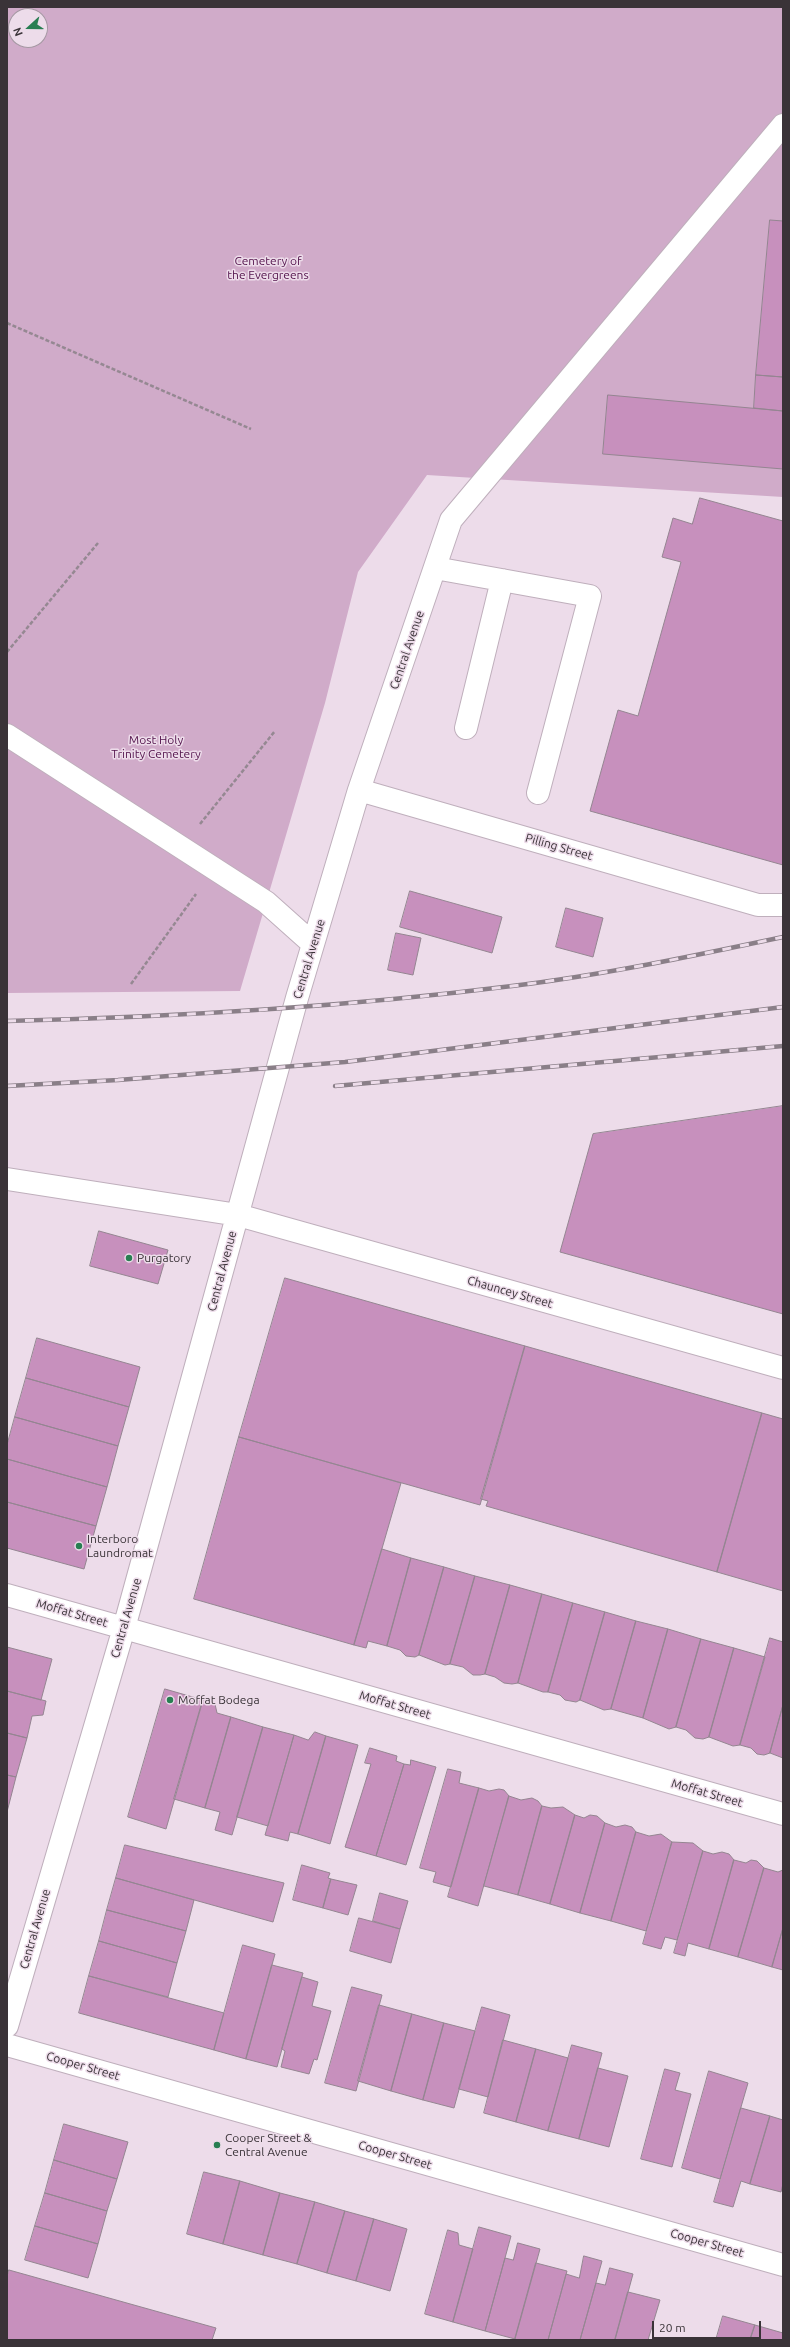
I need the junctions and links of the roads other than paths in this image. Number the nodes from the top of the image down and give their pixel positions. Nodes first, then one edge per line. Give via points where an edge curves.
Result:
1 (783, 125) edge
2 (435, 568) junction
3 (502, 580) junction
4 (466, 728) dead end
5 (7, 735) edge
6 (359, 790) junction
7 (538, 793) dead end
8 (783, 905) edge
9 (313, 944) junction
10 (7, 1179) edge
11 (238, 1215) junction
12 (783, 1368) edge
13 (7, 1595) edge
14 (124, 1628) junction
15 (783, 1814) edge
16 (7, 2026) edge
17 (7, 2045) edge
18 (783, 2265) edge

1 - 2 street, Central Avenue via 451,520
2 - 3 street
2 - 6 street, Central Avenue
3 - 4 street
3 - 7 street via 590,596
5 - 9 street via 266,902
6 - 8 street, Pilling Street via 758,905
6 - 9 street, Central Avenue
9 - 11 street, Central Avenue
10 - 11 street, Chauncey Street
11 - 12 street, Chauncey Street
11 - 14 street, Central Avenue
13 - 14 street, Moffat Street
14 - 15 street, Moffat Street
14 - 16 street, Central Avenue
17 - 18 street, Cooper Street

